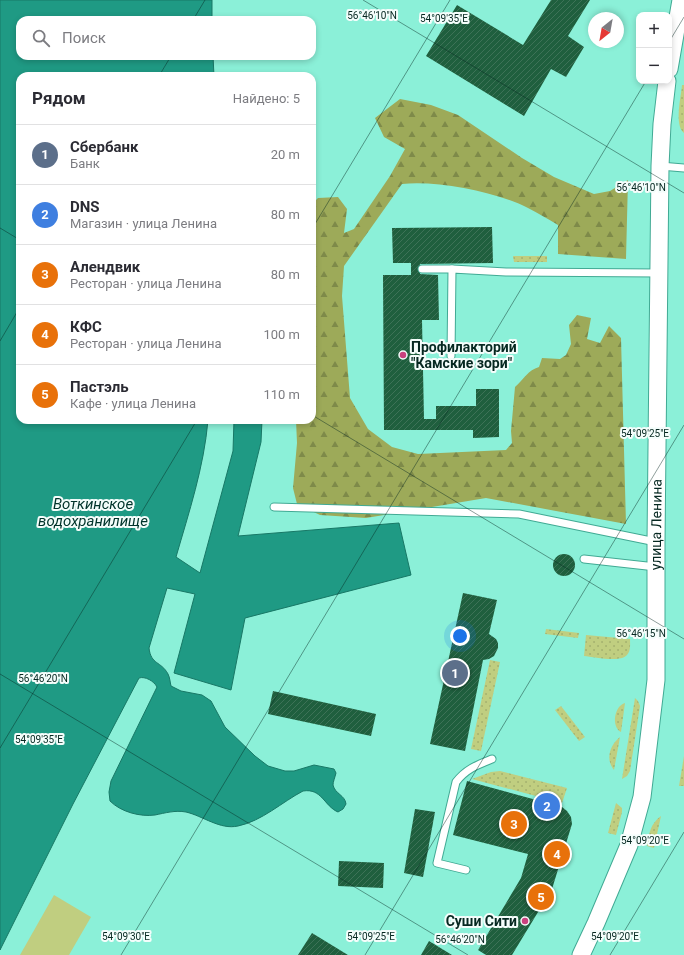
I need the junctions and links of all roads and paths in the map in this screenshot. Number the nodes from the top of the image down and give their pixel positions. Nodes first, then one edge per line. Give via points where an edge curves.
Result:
1 (681, 0) edge
2 (672, 50) edge
3 (667, 84) edge
4 (660, 166) junction
5 (684, 168) edge
6 (422, 269) dead end
7 (452, 269) junction
8 (659, 273) junction
9 (451, 356) dead end
10 (274, 507) dead end
11 (656, 542) junction
12 (584, 559) dead end
13 (656, 567) junction
14 (492, 759) dead end
15 (466, 870) dead end
16 (581, 955) edge

1 - 2 street
3 - 4 street, улица Ленина
4 - 5 lane
4 - 8 street, улица Ленина
6 - 7 lane
7 - 8 lane
7 - 9 lane
8 - 11 street, улица Ленина
10 - 11 lane via 519,514
11 - 13 street, улица Ленина
12 - 13 lane
13 - 16 street, улица Ленина via 656,680 642,798 629,845
14 - 15 lane via 462,774 456,782 437,863

